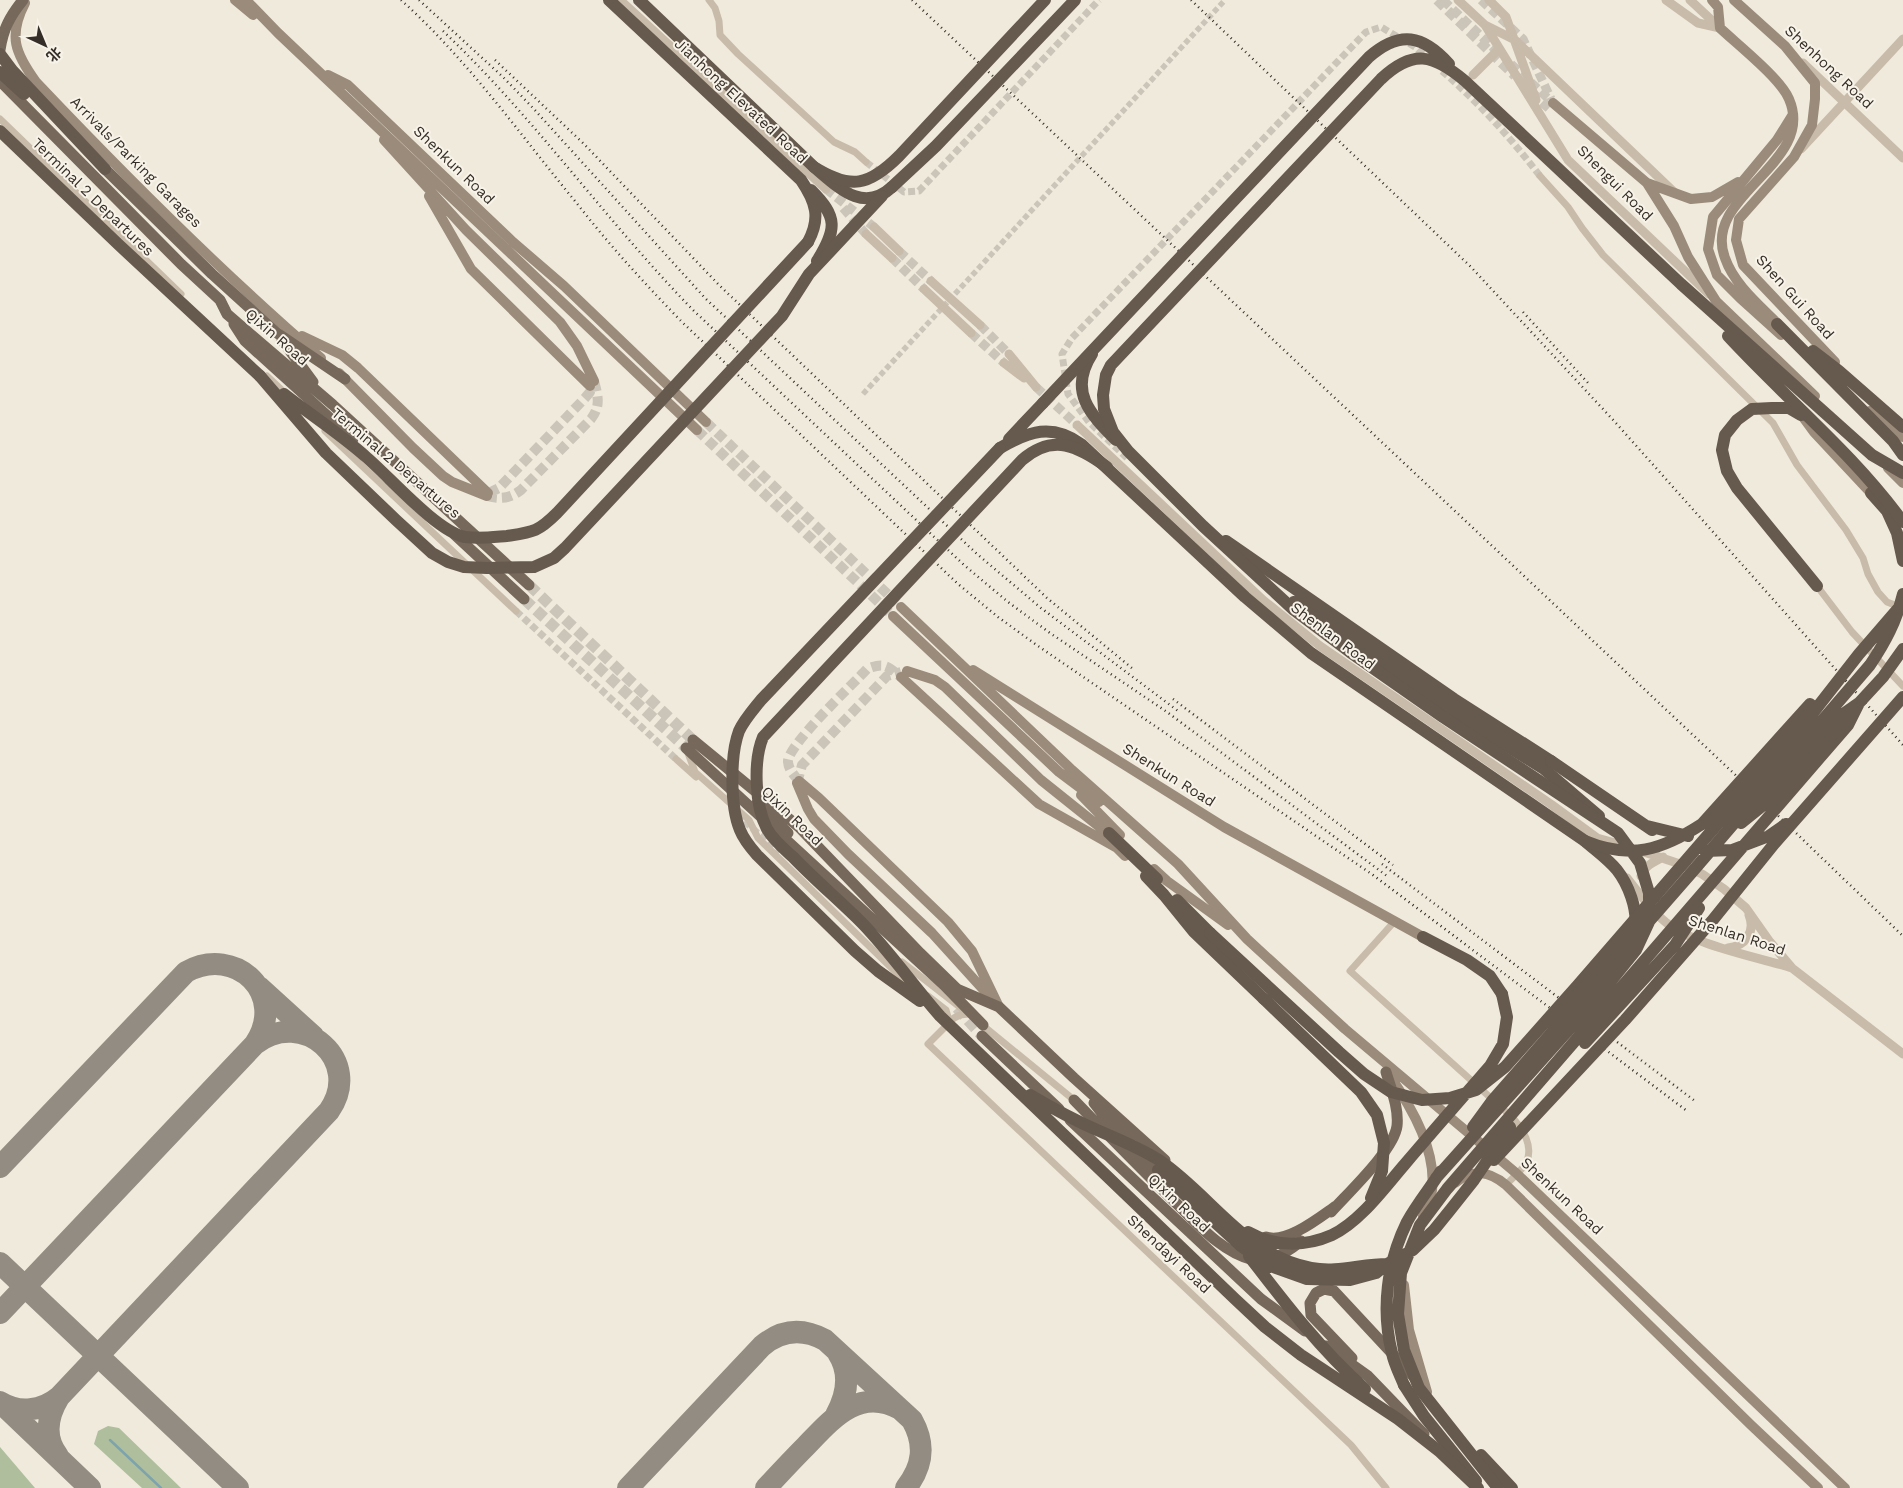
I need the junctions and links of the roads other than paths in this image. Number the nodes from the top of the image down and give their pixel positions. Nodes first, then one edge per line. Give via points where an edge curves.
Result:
1 (25, 0) edge
2 (235, 0) edge
3 (246, 0) edge
4 (608, 0) edge
5 (620, 0) edge
6 (639, 0) edge
7 (709, 0) edge
8 (1045, 0) edge
9 (1075, 0) edge
10 (1458, 0) edge
11 (1489, 0) edge
12 (1666, 0) edge
13 (1690, 0) edge
14 (1712, 0) edge
15 (1734, 0) edge
16 (1485, 24) junction
17 (1720, 28) junction
18 (278, 33) junction
19 (1903, 39) edge
20 (1515, 40) junction
21 (1785, 46) junction
22 (1499, 49) junction
23 (0, 52) edge
24 (0, 72) edge
25 (320, 72) junction
26 (1469, 78) junction
27 (0, 80) edge
28 (341, 92) junction
29 (18, 99) junction
30 (1844, 102) junction
31 (1551, 106) tunnel mouth
32 (1814, 112) junction
33 (1792, 116) junction
34 (0, 119) edge
35 (1543, 119) junction
36 (4, 132) edge
37 (1789, 143) junction
38 (1794, 157) junction
39 (1903, 158) edge
40 (866, 162) tunnel mouth
41 (814, 167) junction
42 (105, 169) junction
43 (1540, 176) tunnel mouth
44 (418, 178) junction
45 (1744, 179) junction
46 (801, 180) junction
47 (1647, 184) junction
48 (826, 190) tunnel mouth
49 (1676, 193) junction
50 (882, 196) junction
51 (874, 227) tunnel mouth
52 (866, 234) tunnel mouth
53 (808, 242) joint
54 (899, 250) tunnel mouth
55 (892, 258) tunnel mouth
56 (181, 264) junction
57 (525, 266) junction
58 (809, 274) junction
59 (931, 281) tunnel mouth
60 (1681, 284) junction
61 (564, 286) junction
62 (924, 289) tunnel mouth
63 (1716, 301) junction
64 (250, 308) junction
65 (227, 314) junction
66 (1777, 324) junction
67 (980, 325) tunnel mouth
68 (279, 328) junction
69 (971, 333) tunnel mouth
70 (1097, 346) junction
71 (1765, 348) junction
72 (1009, 354) tunnel mouth
73 (1004, 363) tunnel mouth
74 (260, 376) junction
75 (346, 379) joint
76 (1783, 382) junction
77 (333, 405) junction
78 (706, 422) tunnel mouth
79 (1077, 425) tunnel mouth
80 (1818, 426) junction
81 (1903, 427) edge
82 (696, 430) tunnel mouth
83 (1903, 435) edge
84 (1000, 448) junction
85 (1128, 451) junction
86 (1903, 455) edge
87 (1106, 467) junction
88 (1903, 473) edge
89 (1903, 483) edge
90 (1871, 493) joint
91 (1903, 522) edge
92 (1203, 526) junction
93 (1903, 561) edge
94 (529, 586) tunnel mouth
95 (1817, 586) joint
96 (1903, 594) edge
97 (524, 599) tunnel mouth
98 (1294, 602) dead end
99 (1903, 603) edge
100 (901, 607) tunnel mouth
101 (1903, 608) edge
102 (516, 611) tunnel mouth
103 (893, 616) tunnel mouth
104 (913, 618) junction
105 (1903, 650) edge
106 (1859, 654) junction
107 (1903, 686) edge
108 (1903, 698) edge
109 (1859, 703) junction
110 (689, 744) junction
111 (676, 759) tunnel mouth
112 (1544, 770) junction
113 (1059, 772) junction
114 (1593, 791) junction
115 (1819, 794) junction
116 (728, 805) dead end
117 (1124, 815) junction
118 (1647, 826) junction
119 (1109, 833) junction
120 (1618, 833) junction
121 (1591, 839) junction
122 (1128, 843) junction
123 (779, 853) tunnel mouth
124 (1663, 857) junction
125 (1733, 859) junction
126 (1146, 876) junction
127 (1170, 894) junction
128 (1643, 898) junction
129 (1746, 908) junction
130 (871, 914) dead end
131 (1394, 922) junction
132 (1423, 937) joint
133 (1247, 939) junction
134 (883, 945) junction
135 (1726, 948) junction
136 (875, 953) junction
137 (1792, 968) junction
138 (1606, 1006) junction
139 (999, 1007) junction
140 (968, 1014) junction
141 (942, 1022) junction
142 (1345, 1029) junction
143 (982, 1030) junction
144 (1903, 1054) edge
145 (1386, 1072) junction
146 (1074, 1078) junction
147 (1010, 1083) junction
148 (1074, 1100) junction
149 (1111, 1125) junction
150 (1158, 1170) joint
151 (1516, 1173) junction
152 (1436, 1178) junction
153 (1474, 1180) junction
154 (1506, 1185) junction
155 (1368, 1205) junction
156 (1336, 1206) junction
157 (1421, 1220) junction
158 (1229, 1221) junction
159 (1241, 1246) junction
160 (1387, 1264) junction
161 (1368, 1376) junction
162 (1427, 1392) junction
163 (1398, 1419) junction
164 (1481, 1456) junction
165 (1386, 1488) edge
166 (1471, 1488) edge
167 (1479, 1488) edge
168 (1498, 1488) edge
169 (1510, 1488) edge
170 (1519, 1488) edge
171 (1818, 1488) edge
172 (1844, 1488) edge

1 - 23 main road, Qixin Road via 8,20
1 - 68 main road, Arrivals/Parking Garages via 15,33 23,65 36,82
2 - 18 main road, Shenkun Road
3 - 18 main road, Shenkun Road
4 - 46 highway, Jianhong Elevated Road
5 - 48 street
6 - 41 highway
7 - 40 street via 715,8 720,35 738,54 834,142 855,152
8 - 41 highway, bridge via 877,176 856,183 847,182
9 - 50 highway, bridge via 936,146
10 - 16 street, Shengui Road
11 - 20 street via 1506,17
12 - 17 street via 1698,23
13 - 17 street
14 - 17 main road via 1718,7
15 - 21 main road, Shenhong Road
16 - 20 street
16 - 22 street, Shengui Road
17 - 33 main road via 1778,83 1789,100
18 - 25 main road, Shenkun Road
19 - 30 street, Shen Gui Road
20 - 35 street
20 - 49 street
21 - 30 street, Shenhong Road
21 - 32 main road via 1815,83
22 - 26 street
22 - 35 street, Shengui Road
23 - 29 main road, Qixin Road via 3,70
23 - 42 highway, bridge via 12,70
24 - 42 highway, bridge
25 - 28 main road, Shenkun Road
25 - 61 main road, Shenkun Road via 348,85 513,242
26 - 60 highway, bridge
26 - 70 highway, bridge via 1428,44 1400,40 1379,48
26 - 85 highway, bridge via 1432,59 1410,60 1390,71 1117,357 1105,380 1104,409 1114,432
27 - 29 main road, Qixin Road
28 - 44 main road
28 - 57 main road, Shenkun Road
29 - 56 main road, Qixin Road
30 - 38 street, Shen Gui Road
30 - 39 street, Shenhong Road
31 - 47 main road, Shengui Road
32 - 37 main road
32 - 38 main road via 1812,125
33 - 37 main road
33 - 45 main road, Shengui Road via 1778,140
34 - 36 street
35 - 63 street, Shengui Road via 1568,160
36 - 74 highway, Terminal 2 Departures
36 - 102 street
37 - 66 main road via 1729,213 1722,238 1724,258 1736,278
38 - 83 main road, Shen Gui Road via 1739,219 1736,240 1743,265
41 - 50 highway, bridge via 845,192 863,198
42 - 64 main road, Arrivals/Parking Garages
43 - 101 street via 1568,207 1603,255 1773,423 1797,465 1846,530 1878,592 1888,602
44 - 44 main road via 560,322 577,346 592,383 471,269
45 - 49 main road, Shengui Road via 1712,197 1691,199
45 - 83 main road, Shengui Road via 1713,217 1708,249 1717,275 1820,371
46 - 53 highway, Jianhong Elevated Road via 809,191 816,213
46 - 58 highway, bridge via 827,207 832,222 825,249
47 - 49 main road, Shengui Road
47 - 63 main road, Shengui Road
50 - 58 highway, bridge
51 - 54 street
52 - 55 street
53 - 74 highway, Terminal 2 Departures, bridge via 557,513 533,532 476,537 452,532 365,456
56 - 64 main road
56 - 65 main road, Qixin Road via 220,300
57 - 61 main road, Shenkun Road
57 - 82 main road, Shenkun Road
58 - 74 highway, bridge via 782,316 565,548 554,558 534,567 464,567 432,553 326,453
59 - 67 street
60 - 80 highway, bridge via 1753,363
60 - 88 highway, bridge via 1872,455
61 - 78 main road, Shenkun Road
62 - 69 street
63 - 71 main road, Shengui Road
63 - 76 main road via 1734,332
64 - 68 main road, Arrivals/Parking Garages
65 - 77 main road, Qixin Road
65 - 97 main road via 245,341
66 - 81 highway, bridge via 1840,371
66 - 86 highway, bridge
68 - 75 main road
68 - 75 main road, Arrivals/Parking Garages via 342,355 488,494 443,476
68 - 77 main road via 307,374
70 - 84 highway, bridge
70 - 85 highway, bridge via 1084,370 1083,399 1100,423
71 - 76 main road
71 - 89 main road, Shengui Road
72 - 73 street via 1036,386
76 - 90 main road via 1793,404 1814,432
77 - 94 main road, Qixin Road
79 - 121 street, Shenlan Road via 1263,600 1320,646 1552,805
80 - 91 highway, bridge via 1873,484
80 - 95 highway, bridge via 1789,408 1752,409 1736,420 1725,435 1722,450 1727,471 1737,488
84 - 87 highway, bridge via 1026,434 1057,432 1081,444
84 - 141 highway, bridge via 761,700 740,729 733,754 736,814 746,842 855,951
85 - 92 highway, bridge
87 - 121 highway via 1246,598 1311,653
87 - 141 highway, bridge via 1070,447 1057,444 1034,450 780,718 758,748 759,797 769,832 867,929
90 - 93 highway via 1887,511 1897,533
92 - 114 highway, bridge
92 - 120 highway, bridge via 1294,610 1350,652
95 - 107 street via 1852,632
96 - 152 highway, bridge via 1889,636 1870,665 1492,1101
98 - 112 highway via 1448,709
99 - 106 highway, bridge
100 - 104 main road, Shenkun Road
103 - 113 main road, Shenkun Road
104 - 117 main road, Shenkun Road
104 - 131 main road, Shenkun Road via 974,671 1224,828
105 - 109 highway, bridge
106 - 121 highway, bridge via 1702,824 1655,848 1616,851 1600,847
106 - 127 highway, bridge via 1805,723 1578,985 1505,1067 1476,1090 1450,1098 1422,1100 1391,1092 1339,1052
108 - 115 highway, bridge
109 - 118 highway, bridge via 1839,717 1767,802 1729,830 1689,836
109 - 125 highway, bridge via 1848,726
110 - 130 main road, Qixin Road
110 - 136 street via 695,772 749,820 758,838
110 - 139 main road via 800,827 957,989
110 - 143 main road, Qixin Road via 944,985
111 - 116 street
112 - 114 highway, bridge
112 - 120 highway, bridge
113 - 117 main road, Shenkun Road via 1105,807
113 - 122 main road
114 - 118 highway, bridge
115 - 118 highway, bridge via 1796,817 1769,836 1732,850 1698,851 1674,844
115 - 153 highway, bridge via 1625,1020
117 - 133 main road, Shenkun Road via 1178,864
119 - 122 main road, Shenkun Road
119 - 126 main road, Shenkun Road via 1041,780 945,687 935,680 904,674 1039,804 1116,848
119 - 127 highway
120 - 152 highway, bridge via 1640,863 1649,893 1648,922 1636,950
121 - 124 street, Shenlan Road
121 - 128 street, Shenlan Road
121 - 138 highway, bridge via 1617,870 1630,894 1636,923 1626,971
122 - 133 main road, Shenkun Road via 1167,881
123 - 134 street
124 - 128 street via 1643,871 1639,886
124 - 129 street, Shenlan Road via 1702,874
125 - 138 highway, bridge
125 - 153 highway, bridge via 1675,945 1511,1124
126 - 127 highway
126 - 155 highway, bridge via 1194,932 1361,1092 1377,1115 1384,1143 1382,1171
128 - 135 street, Shenlan Road via 1662,920 1680,932
129 - 135 street via 1751,930 1746,941 1737,947
129 - 137 street, Shenlan Road
131 - 132 main road, Shenkun Road
131 - 151 street via 1350,971 1513,1118 1525,1133 1529,1149 1527,1162
132 - 155 highway, bridge via 1490,976 1502,994 1507,1017 1503,1044 1490,1066
133 - 142 main road, Shenkun Road
134 - 136 street
134 - 140 street
135 - 137 street, Shenlan Road
136 - 141 street via 902,978 946,1010 948,1017
137 - 144 street, Shenlan Road
138 - 168 highway, bridge via 1447,1189 1420,1225 1401,1273 1398,1314 1404,1350 1419,1388
139 - 139 main road via 932,933 814,819 798,782 819,798 948,922 972,950
139 - 146 main road
140 - 141 street
140 - 143 street
141 - 147 highway, bridge
141 - 165 street, Shendayi Road via 928,1044 1350,1445
142 - 145 main road
142 - 151 main road, Shenkun Road
143 - 148 street
143 - 161 main road, Qixin Road via 1261,1300
145 - 156 main road via 1397,1126 1390,1145
145 - 157 main road via 1420,1127 1430,1162 1432,1192
146 - 149 main road
146 - 156 main road via 1231,1220 1254,1233 1271,1238 1285,1235 1306,1227
147 - 158 highway, bridge via 1056,1111 1158,1160
147 - 163 highway, bridge via 1265,1327 1301,1355
148 - 149 main road
148 - 156 main road via 1214,1239 1234,1253 1255,1260 1275,1257 1314,1230
149 - 150 main road
150 - 159 highway, bridge
151 - 154 street
151 - 172 main road, Shenkun Road
152 - 167 highway, bridge via 1408,1221 1396,1250 1388,1285 1386,1324 1392,1355 1404,1385
153 - 160 highway, bridge via 1434,1230 1413,1250
154 - 157 main road, Shenkun Road via 1496,1176 1484,1172 1464,1176
154 - 171 main road, Shenkun Road
155 - 158 highway, bridge via 1334,1234 1310,1243 1282,1244 1258,1237
157 - 162 main road via 1409,1248 1404,1285 1409,1330
158 - 160 highway, bridge via 1246,1238 1274,1256 1312,1268 1346,1270
159 - 160 highway, bridge via 1270,1266 1307,1279 1350,1280 1376,1273
159 - 163 highway, bridge via 1342,1369
161 - 162 main road, Qixin Road via 1312,1315 1310,1303 1316,1293 1334,1291
161 - 166 main road, Qixin Road
162 - 164 main road, Qixin Road
163 - 167 highway, bridge
164 - 169 highway
164 - 170 main road, Qixin Road

